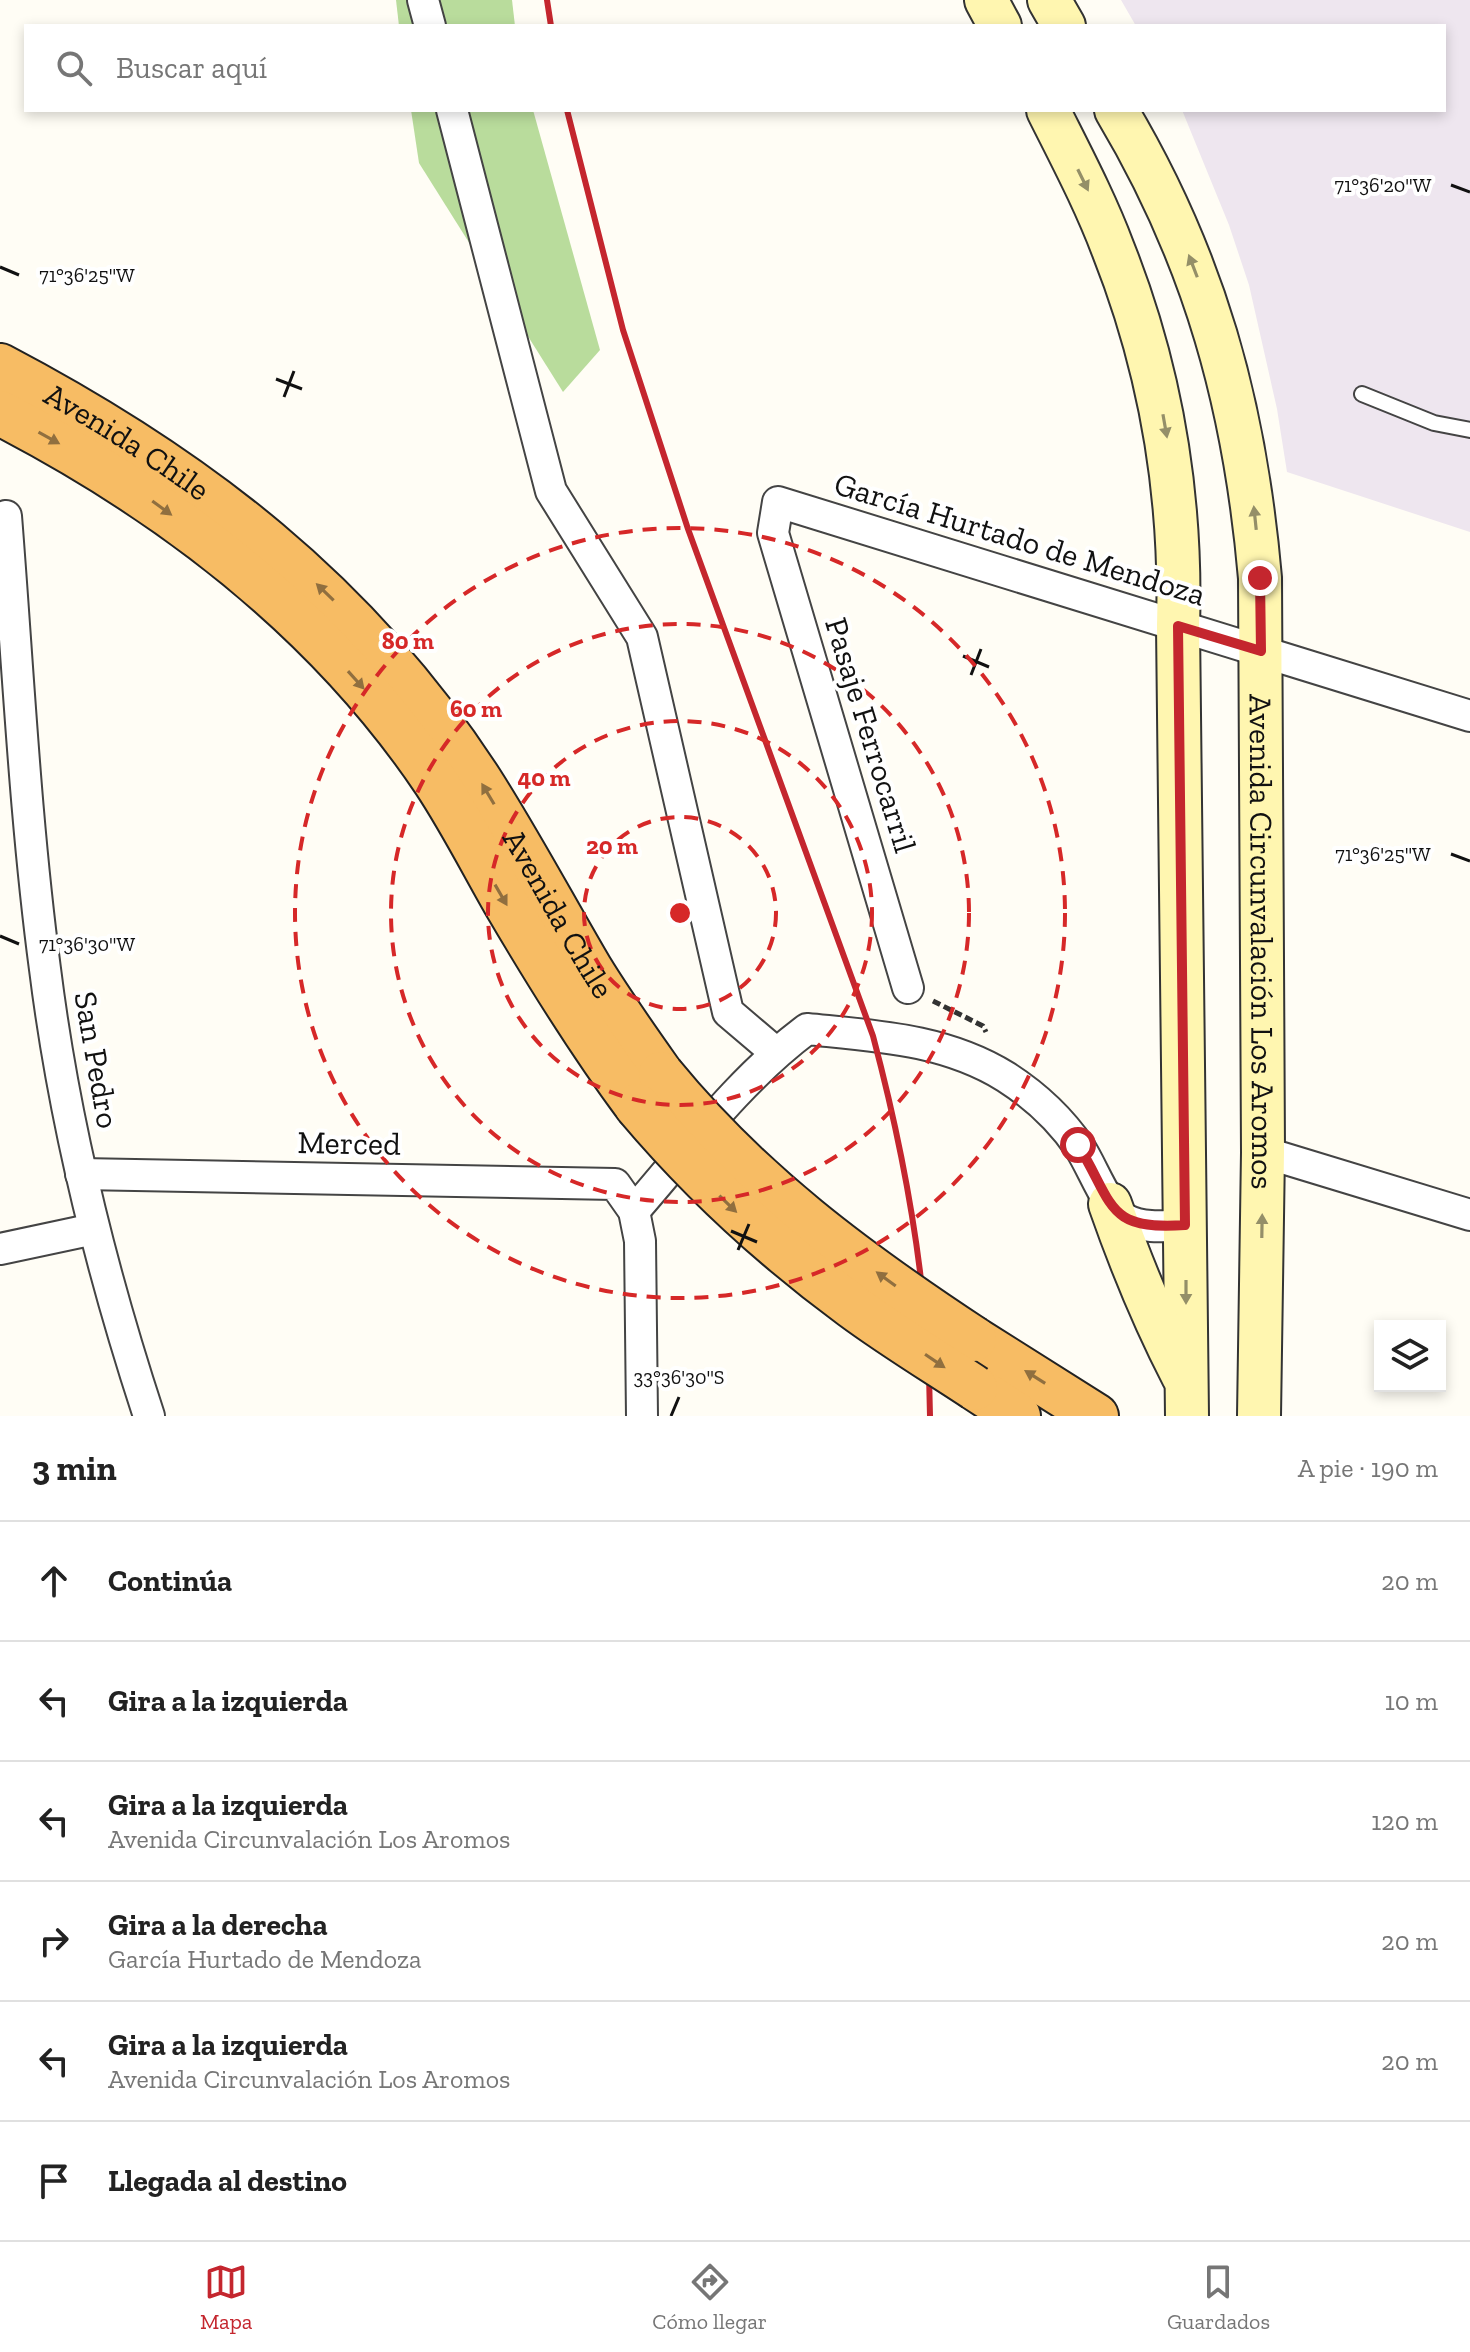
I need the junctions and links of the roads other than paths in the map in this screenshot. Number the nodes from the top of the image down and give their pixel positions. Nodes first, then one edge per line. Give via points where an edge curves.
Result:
1 (423, 0) edge
2 (986, 0) edge
3 (1049, 0) edge
4 (429, 24) edge
5 (999, 24) edge
6 (1063, 24) edge
7 (453, 112) edge
8 (1049, 112) edge
9 (1117, 112) edge
10 (0, 366) edge
11 (1362, 394) dead end
12 (0, 413) edge
13 (1470, 430) edge
14 (778, 502) joint
15 (6, 516) dead end
16 (1178, 626) junction
17 (1261, 651) junction
18 (1470, 716) edge
19 (908, 988) dead end
20 (775, 1052) junction
21 (649, 1090) junction
22 (1263, 1152) junction
23 (81, 1174) junction
24 (1110, 1204) junction
25 (634, 1211) junction
26 (1470, 1215) edge
27 (1185, 1225) junction
28 (94, 1229) junction
29 (0, 1249) edge
30 (1187, 1398) edge
31 (149, 1416) edge
32 (642, 1416) edge
33 (1018, 1416) edge
34 (1096, 1416) edge
35 (1259, 1416) edge

1 - 4 street
2 - 5 main road
3 - 6 main road
7 - 20 street via 551,491 642,637 728,1012
8 -> 16 main road via 1113,247 1150,359 1172,474 1180,572
17 -> 9 main road, Avenida Circunvalación Los Aromos via 1254,509 1228,373 1187,251
21 -> 10 highway, Avenida Chile via 597,980 471,768 415,690 346,612 266,538 176,469
11 - 13 lane via 1434,423
12 -> 21 highway, Avenida Chile via 97,465 212,544 272,594 349,671 436,783 571,1013
14 - 16 street, García Hurtado de Mendoza
14 - 19 street, Pasaje Ferrocarril via 773,533
15 - 23 street, San Pedro via 40,926
16 - 17 street, García Hurtado de Mendoza
16 - 27 main road
17 - 18 street, García Hurtado de Mendoza
17 - 22 main road, Avenida Circunvalación Los Aromos
20 - 24 street via 807,1029 908,1039 975,1060 1033,1096 1057,1119 1090,1164
20 - 25 street
21 -> 33 highway, Avenida Chile, bridge via 704,1181 787,1255 854,1307
34 -> 21 highway, Avenida Chile, bridge via 861,1261
22 - 26 street
35 -> 22 main road, Avenida Circunvalación Los Aromos
23 - 25 street, Merced via 615,1184
23 - 28 street, San Pedro
24 - 27 street via 1136,1224
24 - 30 main road
25 - 32 street via 640,1241
27 -> 30 main road
28 - 29 street
28 - 31 street, San Pedro

